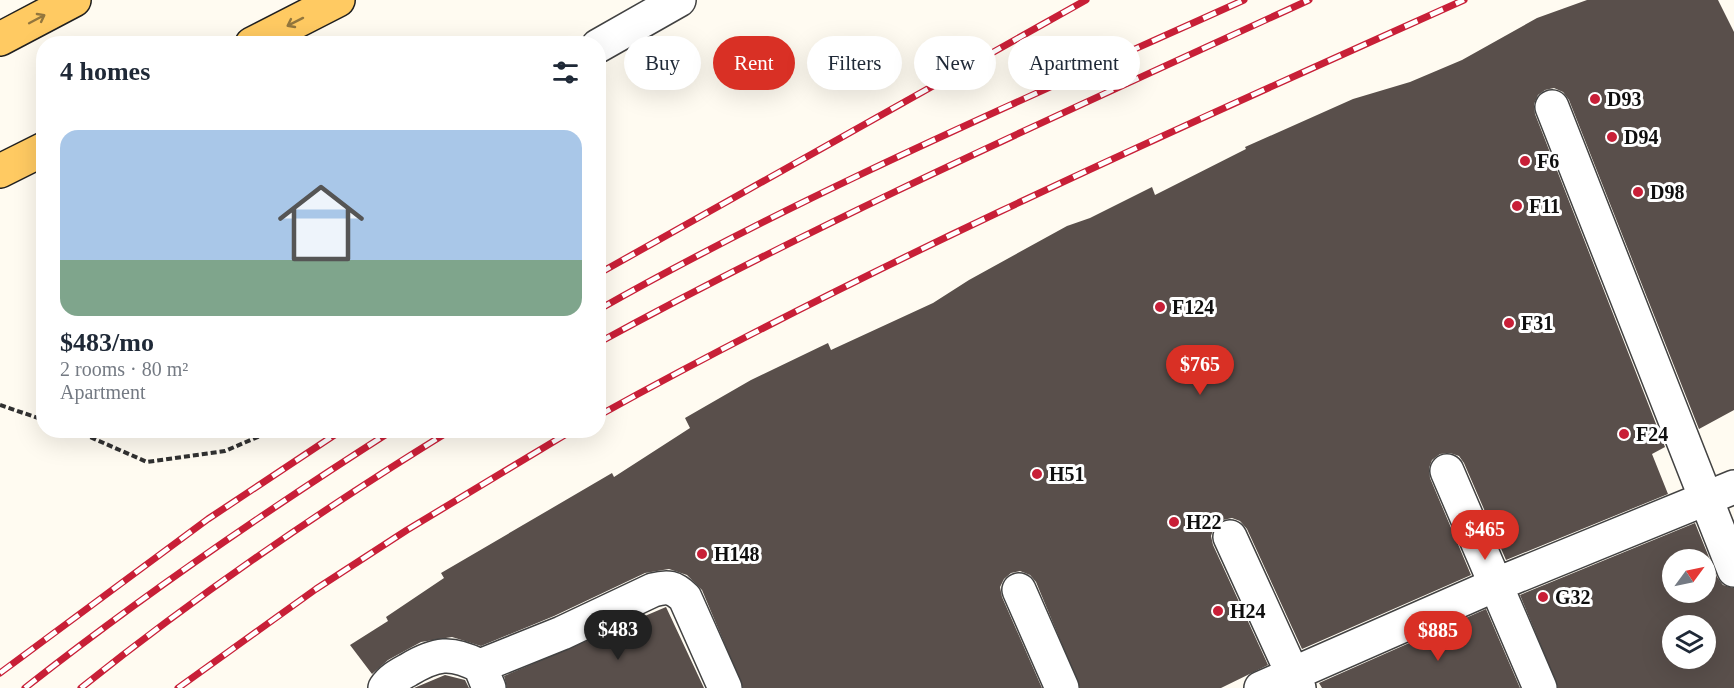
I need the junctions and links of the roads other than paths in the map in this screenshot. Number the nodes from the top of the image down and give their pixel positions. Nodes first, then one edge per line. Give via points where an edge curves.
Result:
1 (74, 0) edge
2 (338, 0) edge
3 (679, 0) edge
4 (268, 36) edge
5 (0, 39) edge
6 (606, 41) edge
7 (1552, 107) dead end
8 (36, 152) edge
9 (1, 167) edge
10 (1447, 471) dead end
11 (1720, 493) edge
12 (1230, 537) dead end
13 (1734, 570) edge
14 (1495, 585) junction
15 (1019, 590) dead end
16 (485, 677) edge
17 (1295, 681) edge
18 (385, 688) edge
19 (725, 688) edge
20 (1062, 688) edge
21 (1260, 688) edge
22 (1540, 688) edge

5 -> 1 main road
2 -> 4 main road
3 - 6 street
7 - 11 street
8 - 9 main road
10 - 14 street
11 - 13 street
11 - 14 street
12 - 17 street
14 - 17 street
14 - 22 street
15 - 20 street
16 - 18 street via 461,656 442,655 420,663
16 - 19 street via 562,633 666,587 685,598
17 - 21 street

